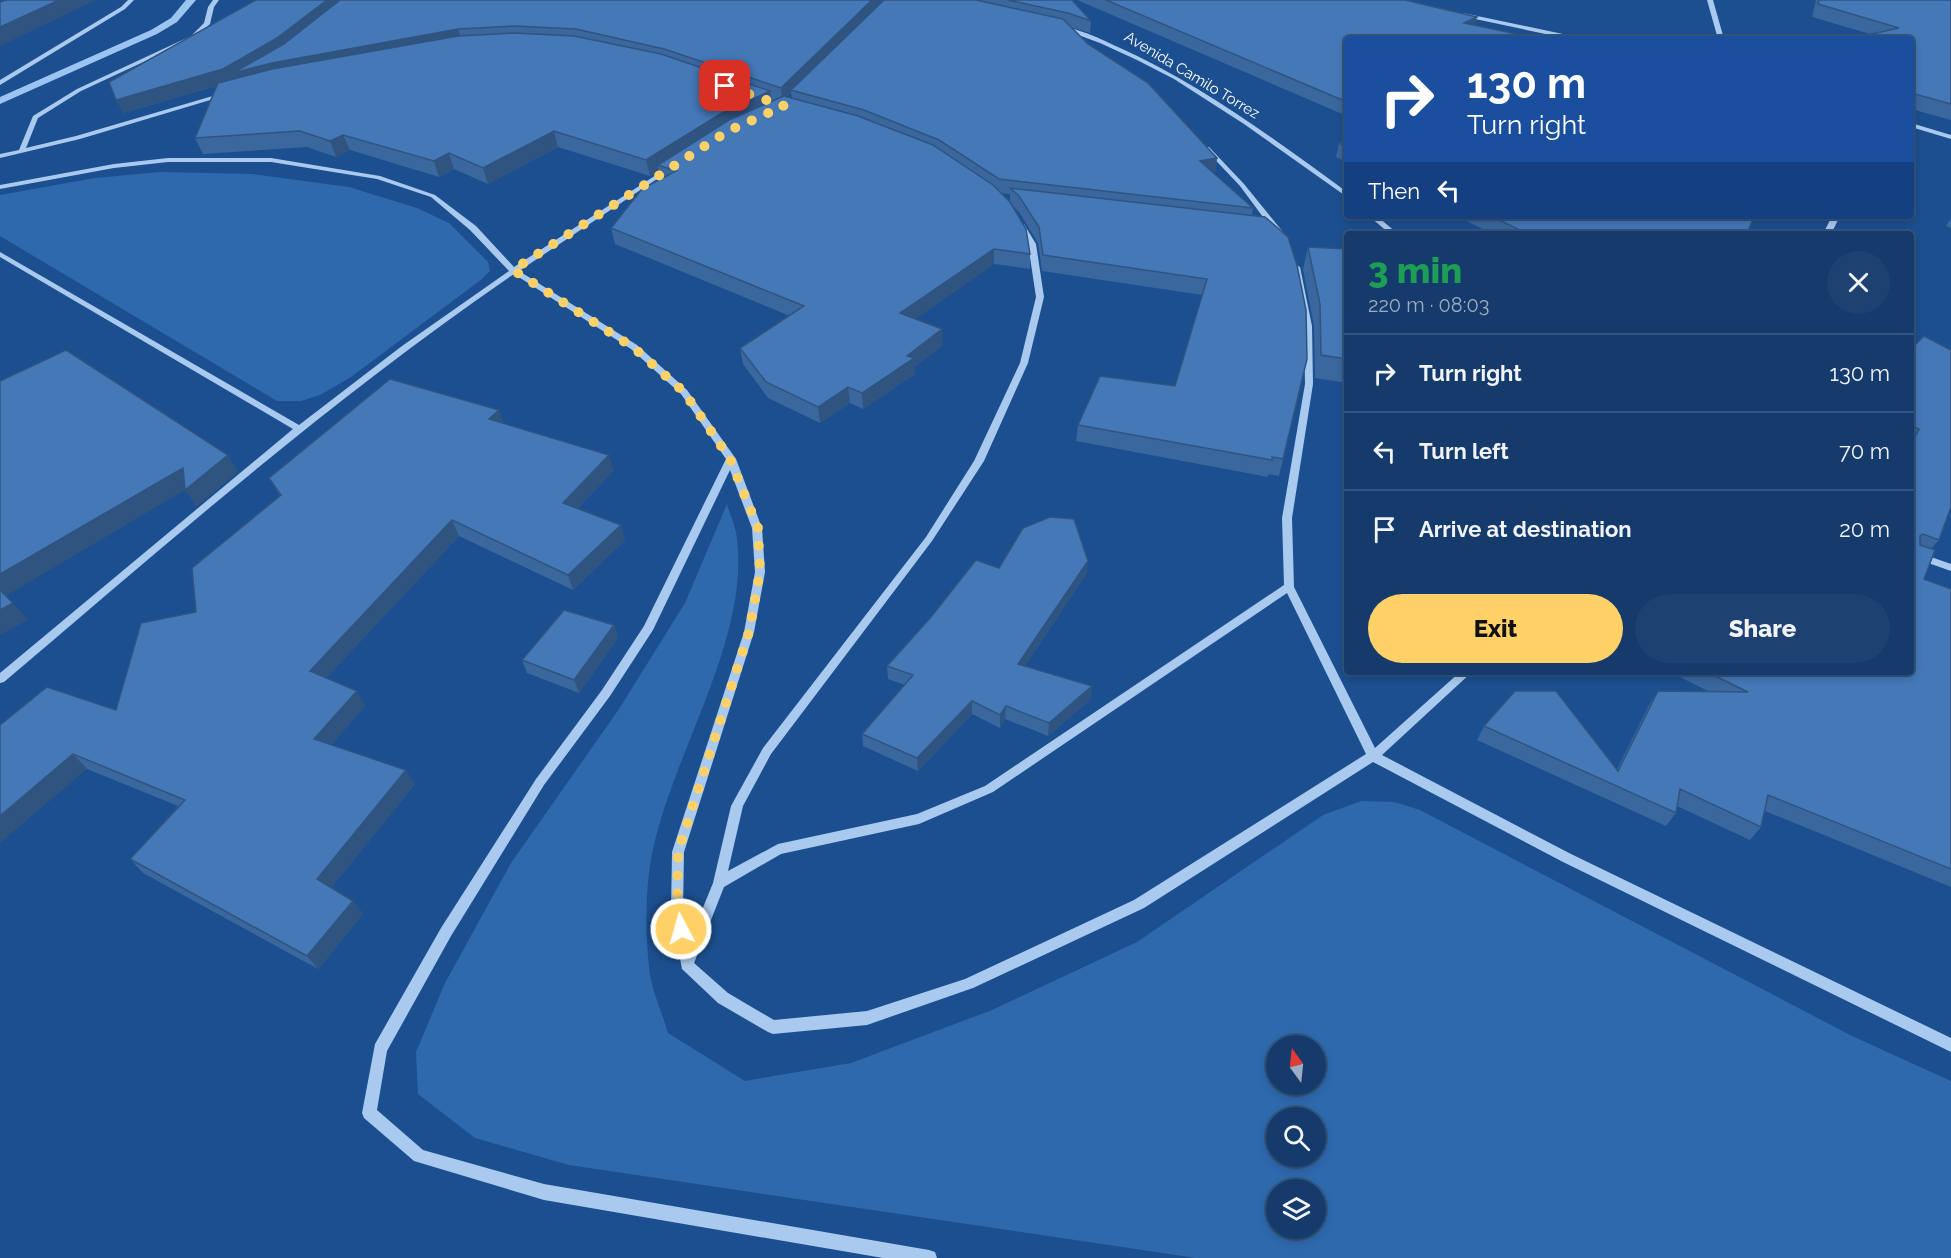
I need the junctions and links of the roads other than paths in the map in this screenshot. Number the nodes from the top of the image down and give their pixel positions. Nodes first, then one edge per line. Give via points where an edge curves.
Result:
1 (131, 0) edge
2 (216, 0) edge
3 (1710, 0) edge
4 (1454, 13) edge
5 (1560, 36) edge
6 (1720, 36) edge
7 (1082, 46) edge
8 (0, 83) edge
9 (231, 89) edge
10 (1914, 126) edge
11 (1195, 136) edge
12 (1951, 137) edge
13 (22, 151) junction
14 (0, 156) edge
15 (679, 162) edge
16 (0, 187) edge
17 (1344, 193) edge
18 (1014, 215) edge
19 (1376, 219) edge
20 (1265, 228) edge
21 (1390, 231) edge
22 (0, 254) edge
23 (1293, 259) edge
24 (513, 270) junction
25 (299, 429) junction
26 (730, 459) junction
27 (1914, 554) edge
28 (1951, 568) edge
29 (1289, 587) junction
30 (1464, 675) edge
31 (0, 679) edge
32 (1373, 756) junction
33 (719, 883) junction
34 (687, 965) junction
35 (1951, 1045) edge
36 (929, 1258) edge

1 - 8 street
2 - 13 street via 207,24 193,37 79,90 35,117
3 - 6 street
4 - 5 street
7 - 17 street, Avenida Camilo Torrez via 1060,27 1111,45 1159,69 1260,132
9 - 13 street via 78,138
10 - 12 street
11 - 20 street via 1242,185 1280,234
13 - 14 street
15 - 24 street
16 - 24 street via 168,160 271,160 378,177 433,196 473,228
18 - 33 street via 1032,244 1040,297 1024,363 979,461 929,539 767,751 737,806
19 - 21 street
22 - 25 street
23 - 29 street via 1308,326 1309,384 1287,518
24 - 25 street
24 - 26 street via 634,348 684,392
25 - 31 street
26 - 34 street via 758,528 760,572 749,632 678,852 677,912
26 - 36 street via 649,627 540,782 446,932 380,1049 369,1113 419,1156 544,1192
27 - 28 street
29 - 32 street
29 - 33 street via 989,789 919,819 778,849
30 - 32 street
32 - 34 street via 1139,904 968,984 867,1018 773,1028 723,998
32 - 35 street via 1567,858
33 - 34 street

